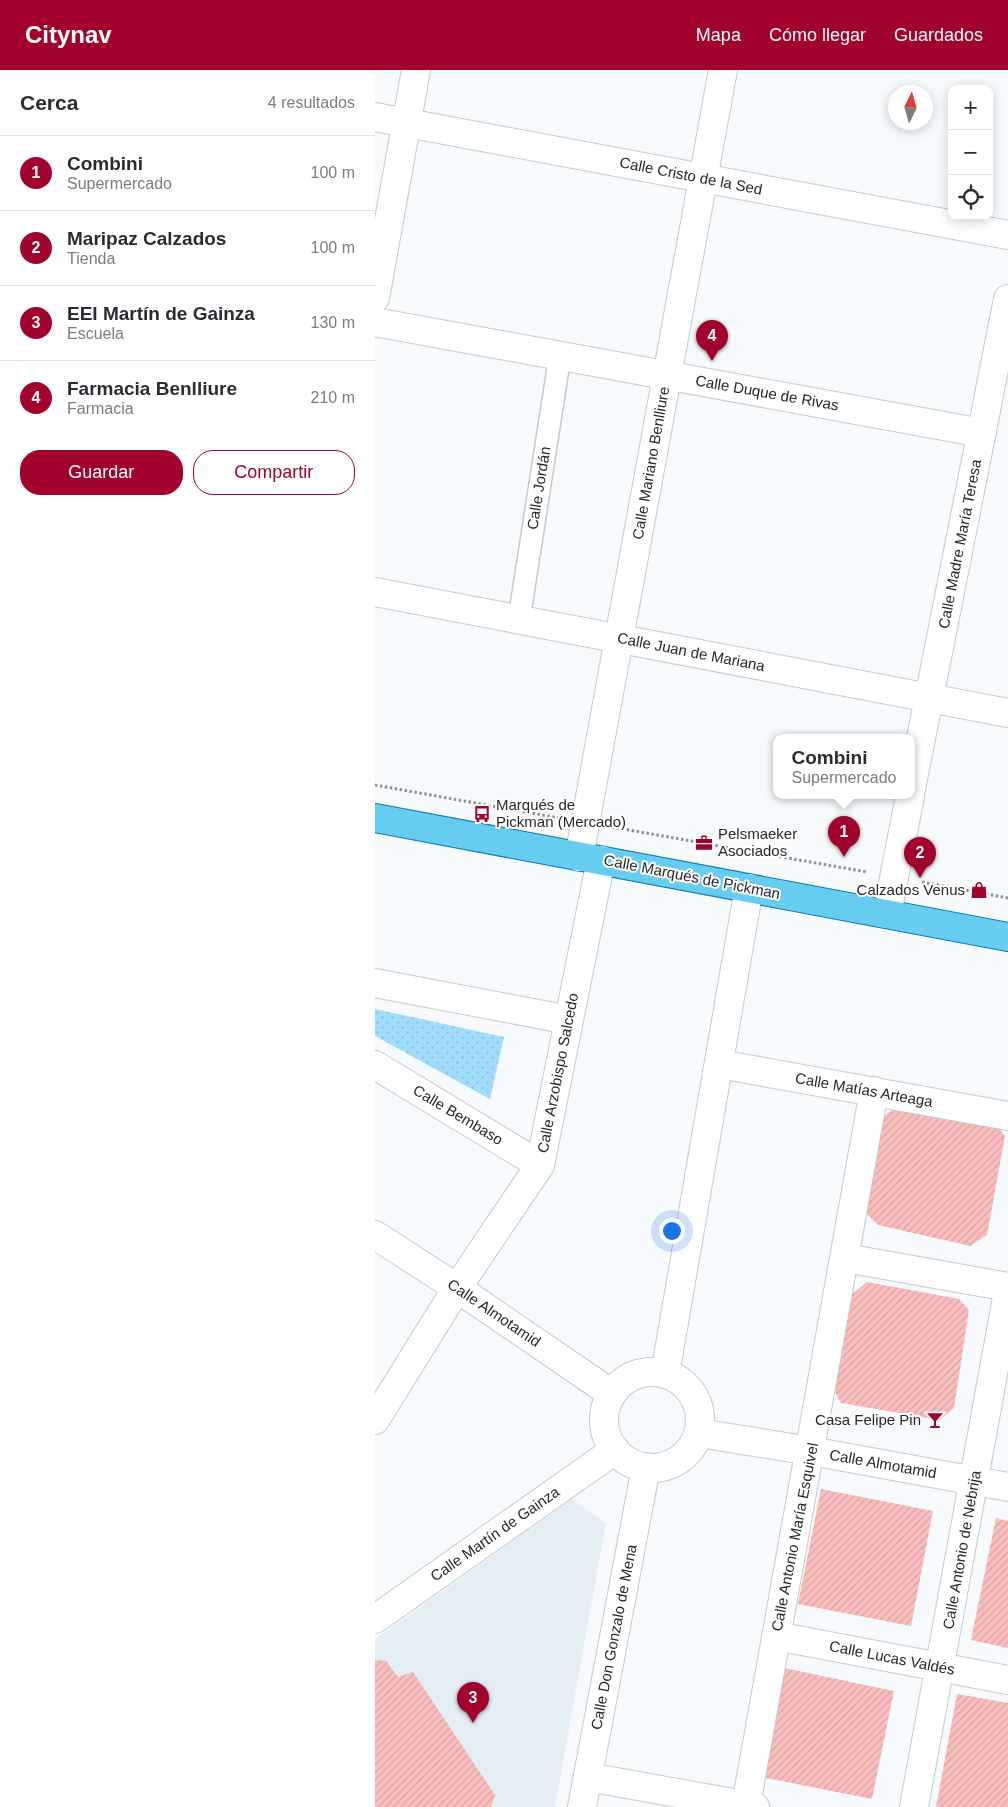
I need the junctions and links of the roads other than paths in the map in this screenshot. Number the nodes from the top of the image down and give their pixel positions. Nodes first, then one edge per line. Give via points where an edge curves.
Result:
1 (416, 70) edge
2 (723, 70) edge
3 (375, 117) edge
4 (407, 123) junction
5 (703, 178) junction
6 (1008, 236) edge
7 (375, 298) edge
8 (1008, 299) edge
9 (375, 322) edge
10 (560, 356) junction
11 (667, 375) junction
12 (982, 433) junction
13 (375, 592) edge
14 (519, 619) junction
15 (619, 639) junction
16 (929, 698) junction
17 (1008, 713) edge
18 (915, 769) edge
19 (909, 799) edge
20 (375, 818) edge
21 (590, 858) junction
22 (749, 888) junction
23 (887, 914) junction
24 (1008, 937) edge
25 (375, 983) edge
26 (375, 993) edge
27 (569, 1020) junction
28 (375, 1053) edge
29 (719, 1064) junction
30 (375, 1065) edge
31 (874, 1091) junction
32 (1008, 1116) edge
33 (540, 1165) junction
34 (375, 1235) edge
35 (845, 1258) junction
36 (1008, 1287) edge
37 (457, 1288) junction
38 (1008, 1292) edge
39 (665, 1374) junction
40 (612, 1394) junction
41 (375, 1420) edge
42 (699, 1433) junction
43 (615, 1450) junction
44 (811, 1451) junction
45 (646, 1467) junction
46 (975, 1481) junction
47 (1008, 1487) edge
48 (375, 1619) edge
49 (776, 1636) junction
50 (941, 1668) junction
51 (1008, 1680) edge
52 (588, 1777) junction
53 (750, 1806) edge
54 (583, 1807) edge
55 (914, 1807) edge

1 - 4 street
2 - 5 street, Calle Mariano Benlliure
3 - 4 street, Calle Cristo de la Sed
4 - 5 street, Calle Cristo de la Sed
4 - 7 street
5 - 6 street, Calle Cristo de la Sed
5 - 11 street, Calle Mariano Benlliure
8 - 12 street, Calle Madre María Teresa
9 - 10 street, Calle Duque de Rivas
10 - 11 street, Calle Duque de Rivas
10 - 14 street, Calle Jordán
11 - 12 street, Calle Duque de Rivas
11 - 15 street, Calle Mariano Benlliure
12 - 16 street, Calle Madre María Teresa
13 - 14 street, Calle Juan de Mariana
14 - 15 street, Calle Juan de Mariana
15 - 16 street, Calle Juan de Mariana
15 - 21 street, Calle Mariano Benlliure
16 - 17 street, Calle Juan de Mariana
16 - 18 street, Calle Madre María Teresa
19 - 23 street
20 - 21 main road, Calle Marqués de Pickman
21 - 22 main road, Calle Marqués de Pickman
21 - 27 street, Calle Arzobispo Salcedo
22 - 23 main road, Calle Marqués de Pickman
22 - 29 street
23 - 24 main road, Calle Marqués de Pickman
25 - 27 street
26 - 28 street via 557,1028 532,1148
27 - 33 street, Calle Arzobispo Salcedo
29 - 31 street, Calle Matías Arteaga
29 - 39 street
30 - 33 street, Calle Bembaso
31 - 32 street, Calle Matías Arteaga
31 - 35 street, Calle Antonio María Esquivel
33 - 37 street, Calle Arzobispo Salcedo
34 - 37 street, Calle Almotamid
35 - 36 street
35 - 44 street, Calle Antonio María Esquivel
37 - 40 street, Calle Almotamid
37 - 41 street, Calle Arzobispo Salcedo
38 - 46 street, Calle Antonio de Nebrija
39 - 40 street via 635,1375
39 - 42 street via 690,1390 697,1403
40 - 43 street via 604,1422 607,1437
42 - 44 street, Calle Almotamid
42 - 45 street via 684,1456 660,1467
43 - 45 street via 629,1461
43 - 48 street, Calle Martín de Gainza
44 - 46 street, Calle Almotamid
44 - 49 street, Calle Antonio María Esquivel
45 - 52 street, Calle Don Gonzalo de Mena
46 - 47 street, Calle Almotamid
46 - 50 street, Calle Antonio de Nebrija
49 - 50 street, Calle Lucas Valdés
49 - 53 street, Calle Antonio María Esquivel
50 - 51 street, Calle Lucas Valdés
50 - 55 street, Calle Antonio de Nebrija
52 - 53 street
52 - 54 street, Calle Don Gonzalo de Mena

